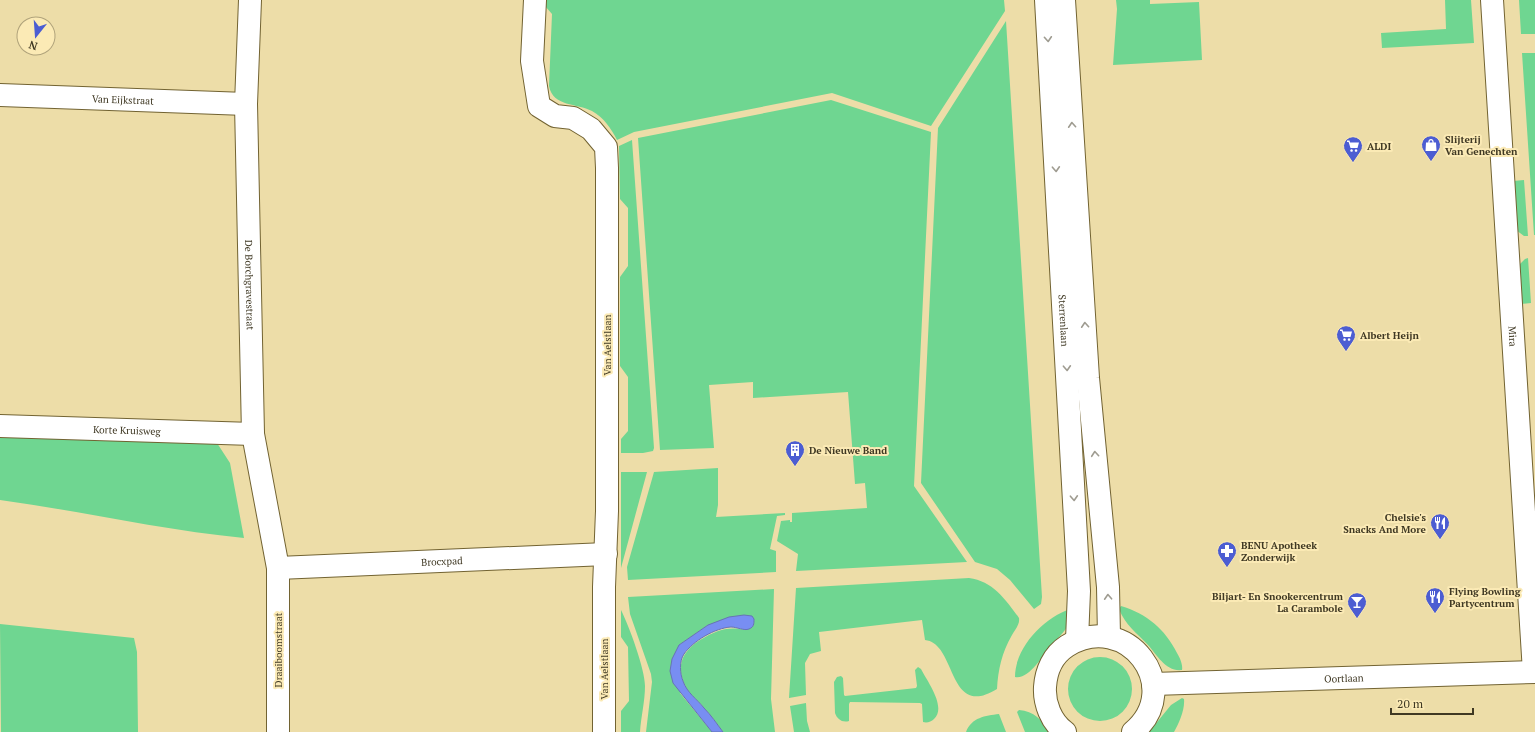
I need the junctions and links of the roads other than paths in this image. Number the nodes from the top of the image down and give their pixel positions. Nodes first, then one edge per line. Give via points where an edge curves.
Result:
1 (250, 0) edge
2 (534, 0) edge
3 (1046, 0) edge
4 (1064, 0) edge
5 (1492, 0) edge
6 (0, 95) edge
7 (246, 104) junction
8 (0, 426) edge
9 (253, 434) junction
10 (606, 554) junction
11 (278, 568) junction
12 (1109, 636) junction
13 (1076, 640) junction
14 (1535, 672) edge
15 (1153, 684) junction
16 (278, 732) edge
17 (604, 732) edge
18 (1065, 732) edge
19 (1133, 732) edge

1 - 7 street, De Borchgravestraat
2 - 10 street, Van Aelstlaan via 532,61 539,106 556,116 573,118 591,129 606,147
3 -> 13 street, Sterrenlaan via 1079,591
12 -> 4 street, Sterrenlaan via 1108,592 1088,378
5 - 14 street, Mira
6 - 7 street, Van Eijkstraat
7 - 9 street, De Borchgravestraat
8 - 9 street, Korte Kruisweg
9 - 11 street, De Borchgravestraat
10 - 11 street, Brocxpad
10 - 17 street, Van Aelstlaan
11 - 16 street, Draaiboomstraat
12 - 13 street
12 - 15 street via 1125,642 1139,653 1148,667
13 - 18 street via 1062,649 1052,662 1045,678 1044,694 1049,713
14 - 15 street, Oortlaan
15 - 19 street via 1153,699 1148,713

